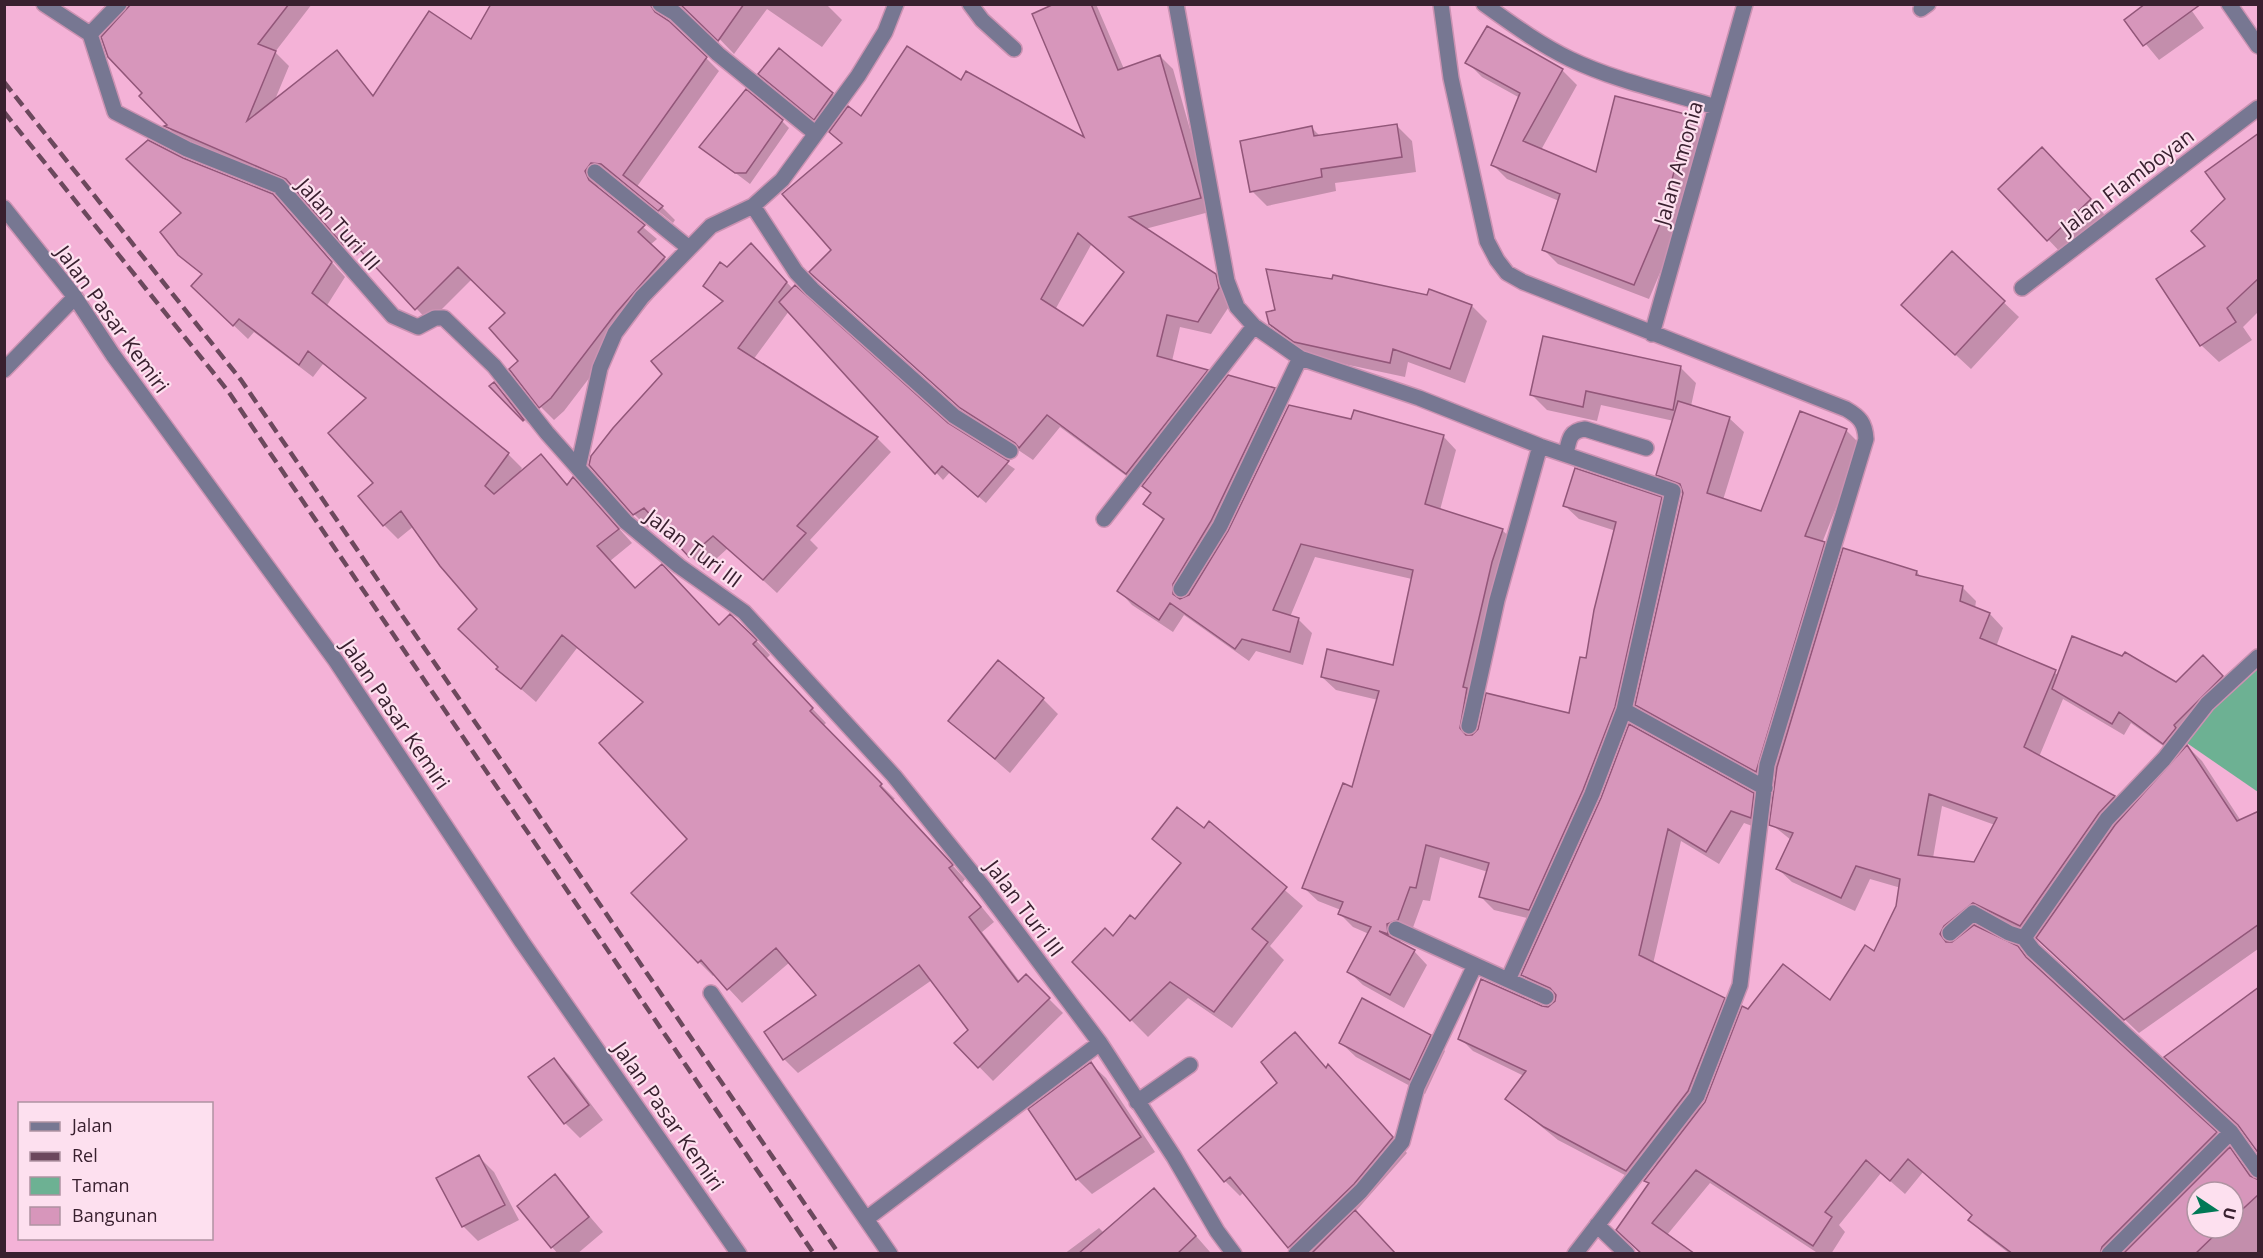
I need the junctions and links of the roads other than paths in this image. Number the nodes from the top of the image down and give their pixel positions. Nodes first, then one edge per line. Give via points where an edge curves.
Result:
1 (44, 4) edge
2 (119, 4) edge
3 (660, 4) edge
4 (970, 4) edge
5 (1176, 4) edge
6 (1441, 4) edge
7 (1484, 4) edge
8 (1745, 4) edge
9 (2229, 4) edge
10 (892, 6) edge
11 (90, 34) junction
12 (2259, 46) edge
13 (1014, 49) dead end
14 (1716, 107) junction
15 (2259, 108) edge
16 (815, 133) junction
17 (594, 172) dead end
18 (753, 206) junction
19 (4, 208) edge
20 (689, 248) junction
21 (2022, 288) dead end
22 (75, 297) junction
23 (1254, 326) junction
24 (1652, 334) junction
25 (1300, 358) junction
26 (4, 370) edge
27 (1540, 446) junction
28 (1646, 448) dead end
29 (1010, 451) dead end
30 (1566, 454) junction
31 (578, 468) junction
32 (1104, 519) dead end
33 (1181, 589) dead end
34 (2259, 657) edge
35 (1624, 710) junction
36 (1469, 726) dead end
37 (1765, 788) junction
38 (1396, 929) dead end
39 (1950, 933) dead end
40 (2024, 938) junction
41 (1475, 965) junction
42 (1508, 980) junction
43 (711, 993) dead end
44 (1546, 997) dead end
45 (1100, 1043) junction
46 (1190, 1065) dead end
47 (1137, 1102) junction
48 (2231, 1132) junction
49 (2259, 1170) edge
50 (866, 1219) junction
51 (1596, 1225) junction
52 (732, 1250) edge
53 (890, 1254) edge
54 (1234, 1254) edge
55 (1296, 1254) edge
56 (1575, 1254) edge
57 (1627, 1254) edge
58 (2109, 1254) edge

1 - 11 street
2 - 11 street
3 - 16 street
4 - 13 street
5 - 23 street via 1227,281 1238,307
6 - 24 street via 1451,78 1479,212 1497,260 1523,282
7 - 14 street via 1536,40 1602,73
8 - 14 street, Jalan Amonia
9 - 12 street
10 - 16 street via 885,32
11 - 31 street, Jalan Turi III via 115,112 187,148 279,186 393,316 418,327 444,318 494,366
14 - 24 street, Jalan Amonia
15 - 21 street, Jalan Flamboyan
16 - 18 street via 782,180
17 - 20 street
18 - 20 street via 711,226
18 - 29 street via 796,272 812,289 954,416
19 - 22 street, Jalan Pasar Kemiri
20 - 31 street via 642,297 615,333 600,368
22 - 26 street
22 - 52 street, Jalan Pasar Kemiri via 112,355 336,661
23 - 25 street
23 - 32 street
24 - 37 street via 1846,409 1865,425 1866,439 1767,765
25 - 27 street via 1419,398
25 - 33 street via 1220,526
27 - 30 street
27 - 36 street via 1497,600
28 - 30 street via 1585,429 1570,435
30 - 35 street via 1673,490
31 - 45 street, Jalan Turi III via 626,522 744,612 785,655 901,784
34 - 40 street via 2207,704 2164,759 2107,819
35 - 37 street
35 - 42 street via 1592,794
37 - 51 street via 1740,985 1696,1096
38 - 41 street
39 - 40 street via 1973,913
40 - 48 street
41 - 42 street
41 - 55 street via 1417,1087 1402,1142 1361,1191
42 - 44 street
43 - 50 street
45 - 47 street, Jalan Turi III
45 - 50 street
46 - 47 street
47 - 54 street, Jalan Turi III
48 - 49 street
48 - 58 street
50 - 53 street
51 - 56 street
51 - 57 street

